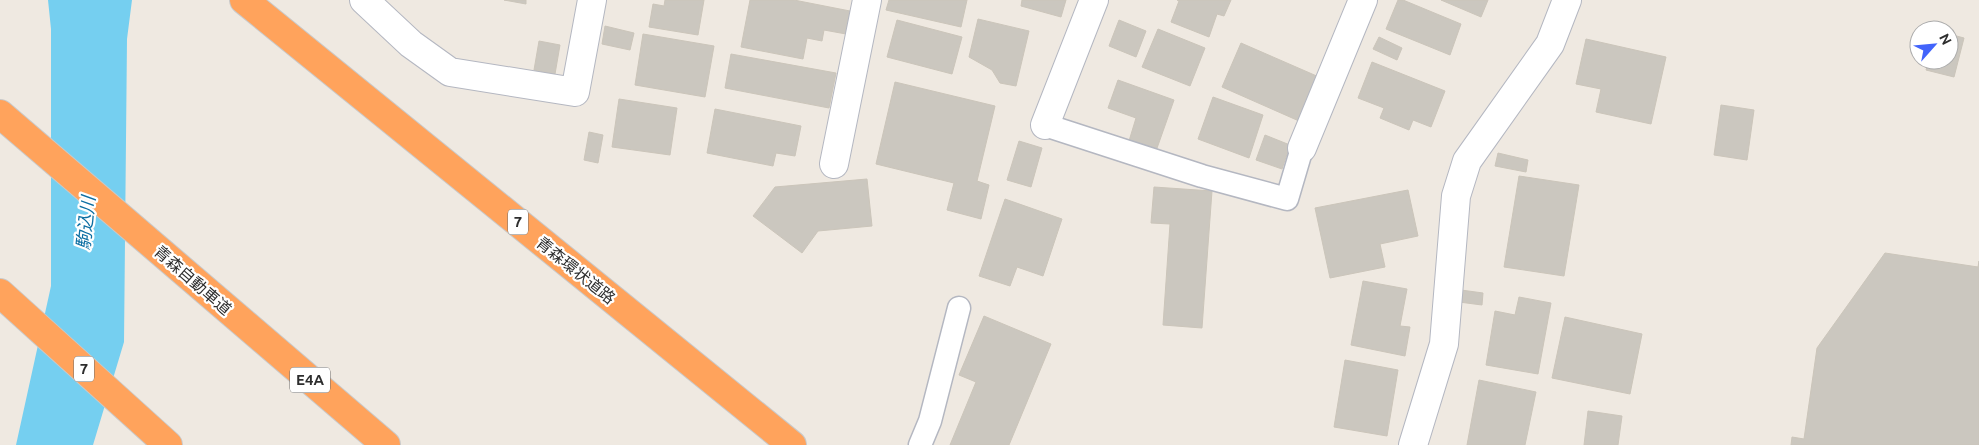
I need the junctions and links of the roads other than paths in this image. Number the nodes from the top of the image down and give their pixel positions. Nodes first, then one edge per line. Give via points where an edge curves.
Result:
1 (244, 0) edge
2 (364, 0) edge
3 (592, 0) edge
4 (867, 0) edge
5 (1094, 0) edge
6 (1363, 0) edge
7 (1567, 0) edge
8 (0, 114) edge
9 (1045, 125) joint
10 (1302, 148) joint
11 (834, 164) dead end
12 (0, 293) edge
13 (959, 308) dead end
14 (168, 445) edge
15 (386, 445) edge
16 (792, 445) edge
17 (920, 445) edge
18 (1413, 445) edge

1 - 16 highway, 青森環状道路 / 7
2 - 3 street via 411,44 450,72 575,92
4 - 11 street
5 - 9 street
6 - 10 street
7 - 18 street via 1550,44 1468,161 1456,196 1444,344
8 - 15 highway, 青森自動車道 / E4A
9 - 10 lane via 1202,176 1286,199
12 - 14 highway, 7
13 - 17 lane via 930,421

